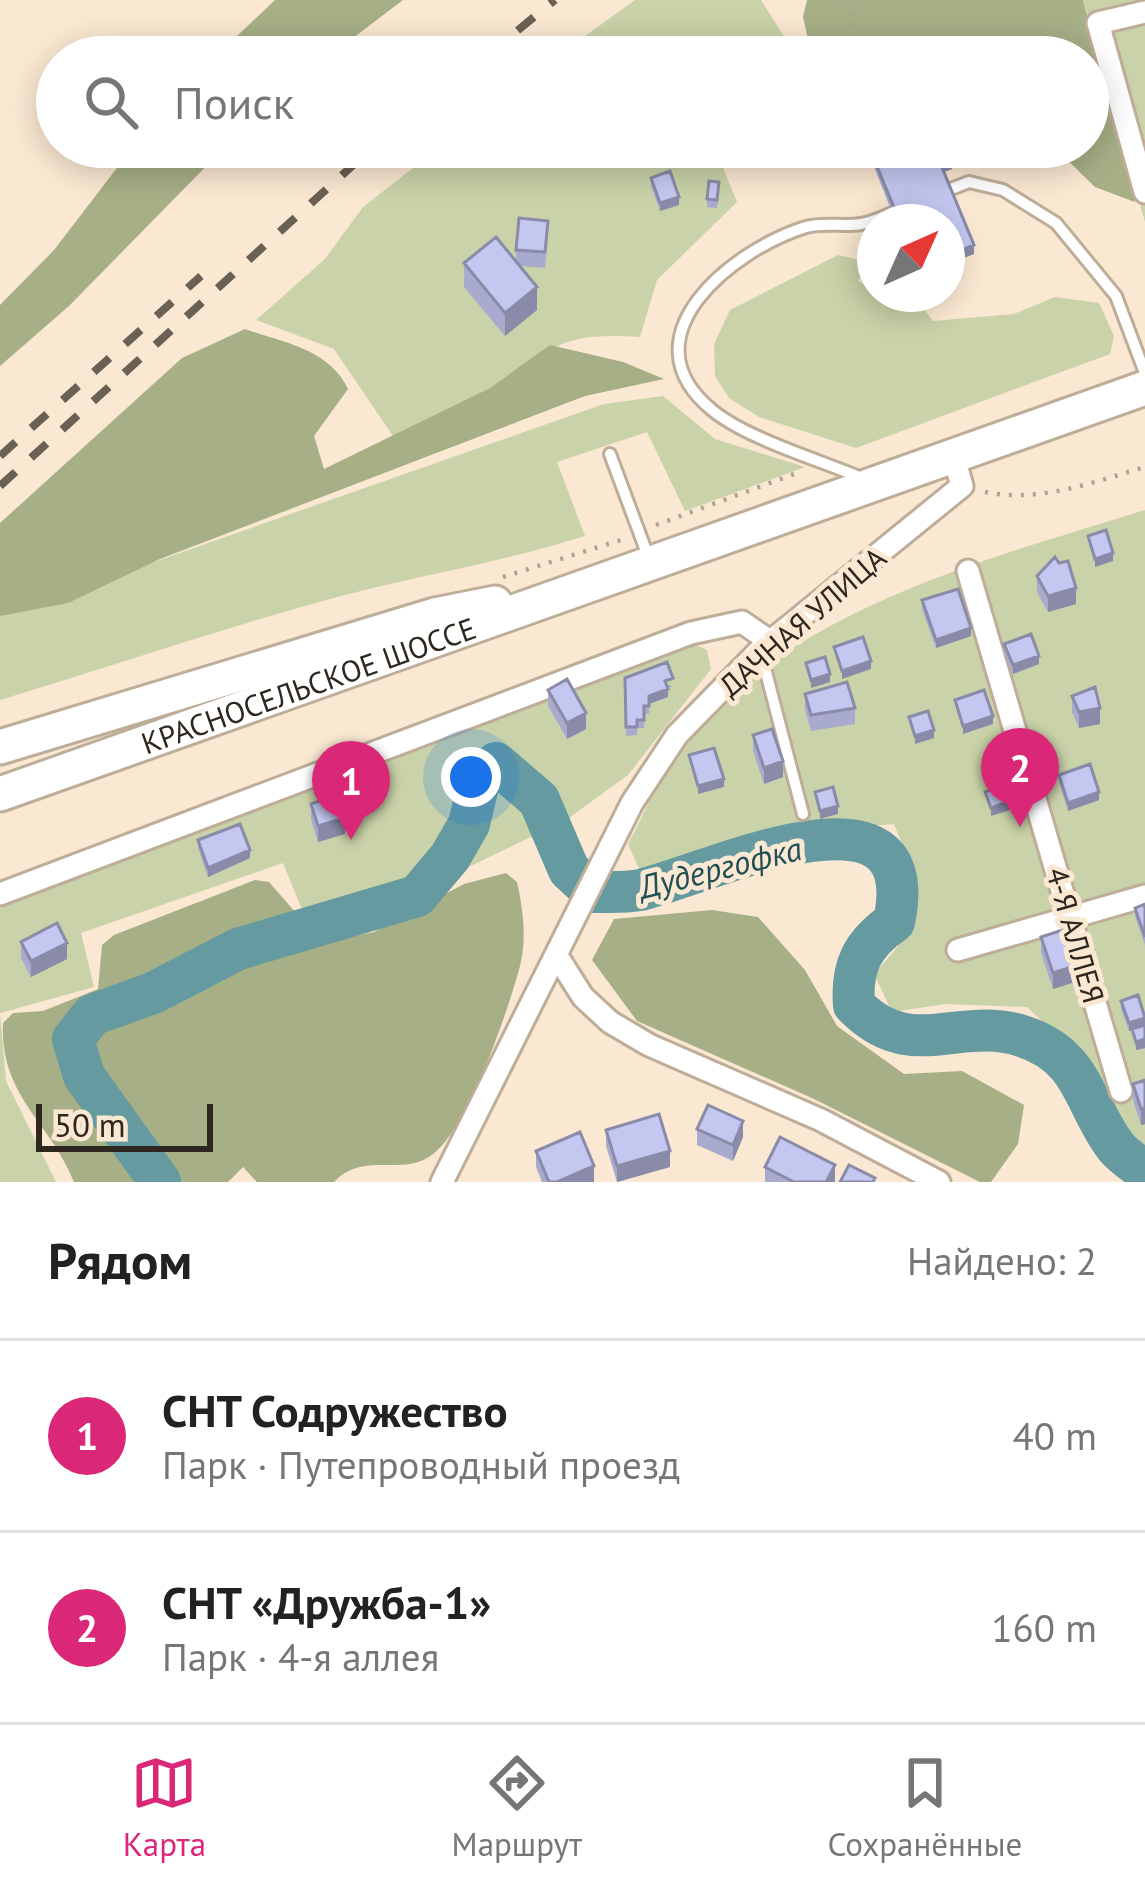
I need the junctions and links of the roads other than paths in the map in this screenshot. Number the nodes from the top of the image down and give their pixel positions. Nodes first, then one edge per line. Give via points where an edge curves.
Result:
1 (1145, 12) edge
2 (1102, 36) edge
3 (1109, 63) edge
4 (1145, 192) edge
5 (1145, 373) edge
6 (1145, 388) edge
7 (610, 454) dead end
8 (957, 470) junction
9 (872, 482) junction
10 (645, 549) junction
11 (968, 572) dead end
12 (614, 578) junction
13 (765, 646) junction
14 (0, 747) edge
15 (0, 794) edge
16 (803, 814) dead end
17 (0, 894) edge
18 (1145, 896) edge
19 (1072, 919) junction
20 (958, 950) dead end
21 (557, 956) junction
22 (1121, 1091) dead end
23 (442, 1182) edge
24 (939, 1182) edge

1 - 2 street via 1098,23
3 - 4 street
5 - 9 lane via 1116,296 1057,223 1003,190 969,182 864,224 808,226 735,262 689,309 679,338 685,381 715,412
6 - 8 highway, КРАСНОСЕЛЬСКОЕ ШОССЕ
7 - 10 lane
8 - 9 highway, КРАСНОСЕЛЬСКОЕ ШОССЕ
8 - 13 street, ДАЧНАЯ УЛИЦА
9 - 10 highway, КРАСНОСЕЛЬСКОЕ ШОССЕ
10 - 12 highway, КРАСНОСЕЛЬСКОЕ ШОССЕ
11 - 19 street, 4-Я АЛЛЕЯ
12 - 14 highway, КРАСНОСЕЛЬСКОЕ ШОССЕ via 435,615
12 - 15 highway, КРАСНОСЕЛЬСКОЕ ШОССЕ
13 - 16 lane
13 - 17 street via 742,622 691,633
13 - 21 street, ДАЧНАЯ УЛИЦА via 677,735
18 - 19 street
19 - 20 street
19 - 22 street, 4-Я АЛЛЕЯ
21 - 23 street, ДАЧНАЯ УЛИЦА
21 - 24 street via 583,997 629,1034

